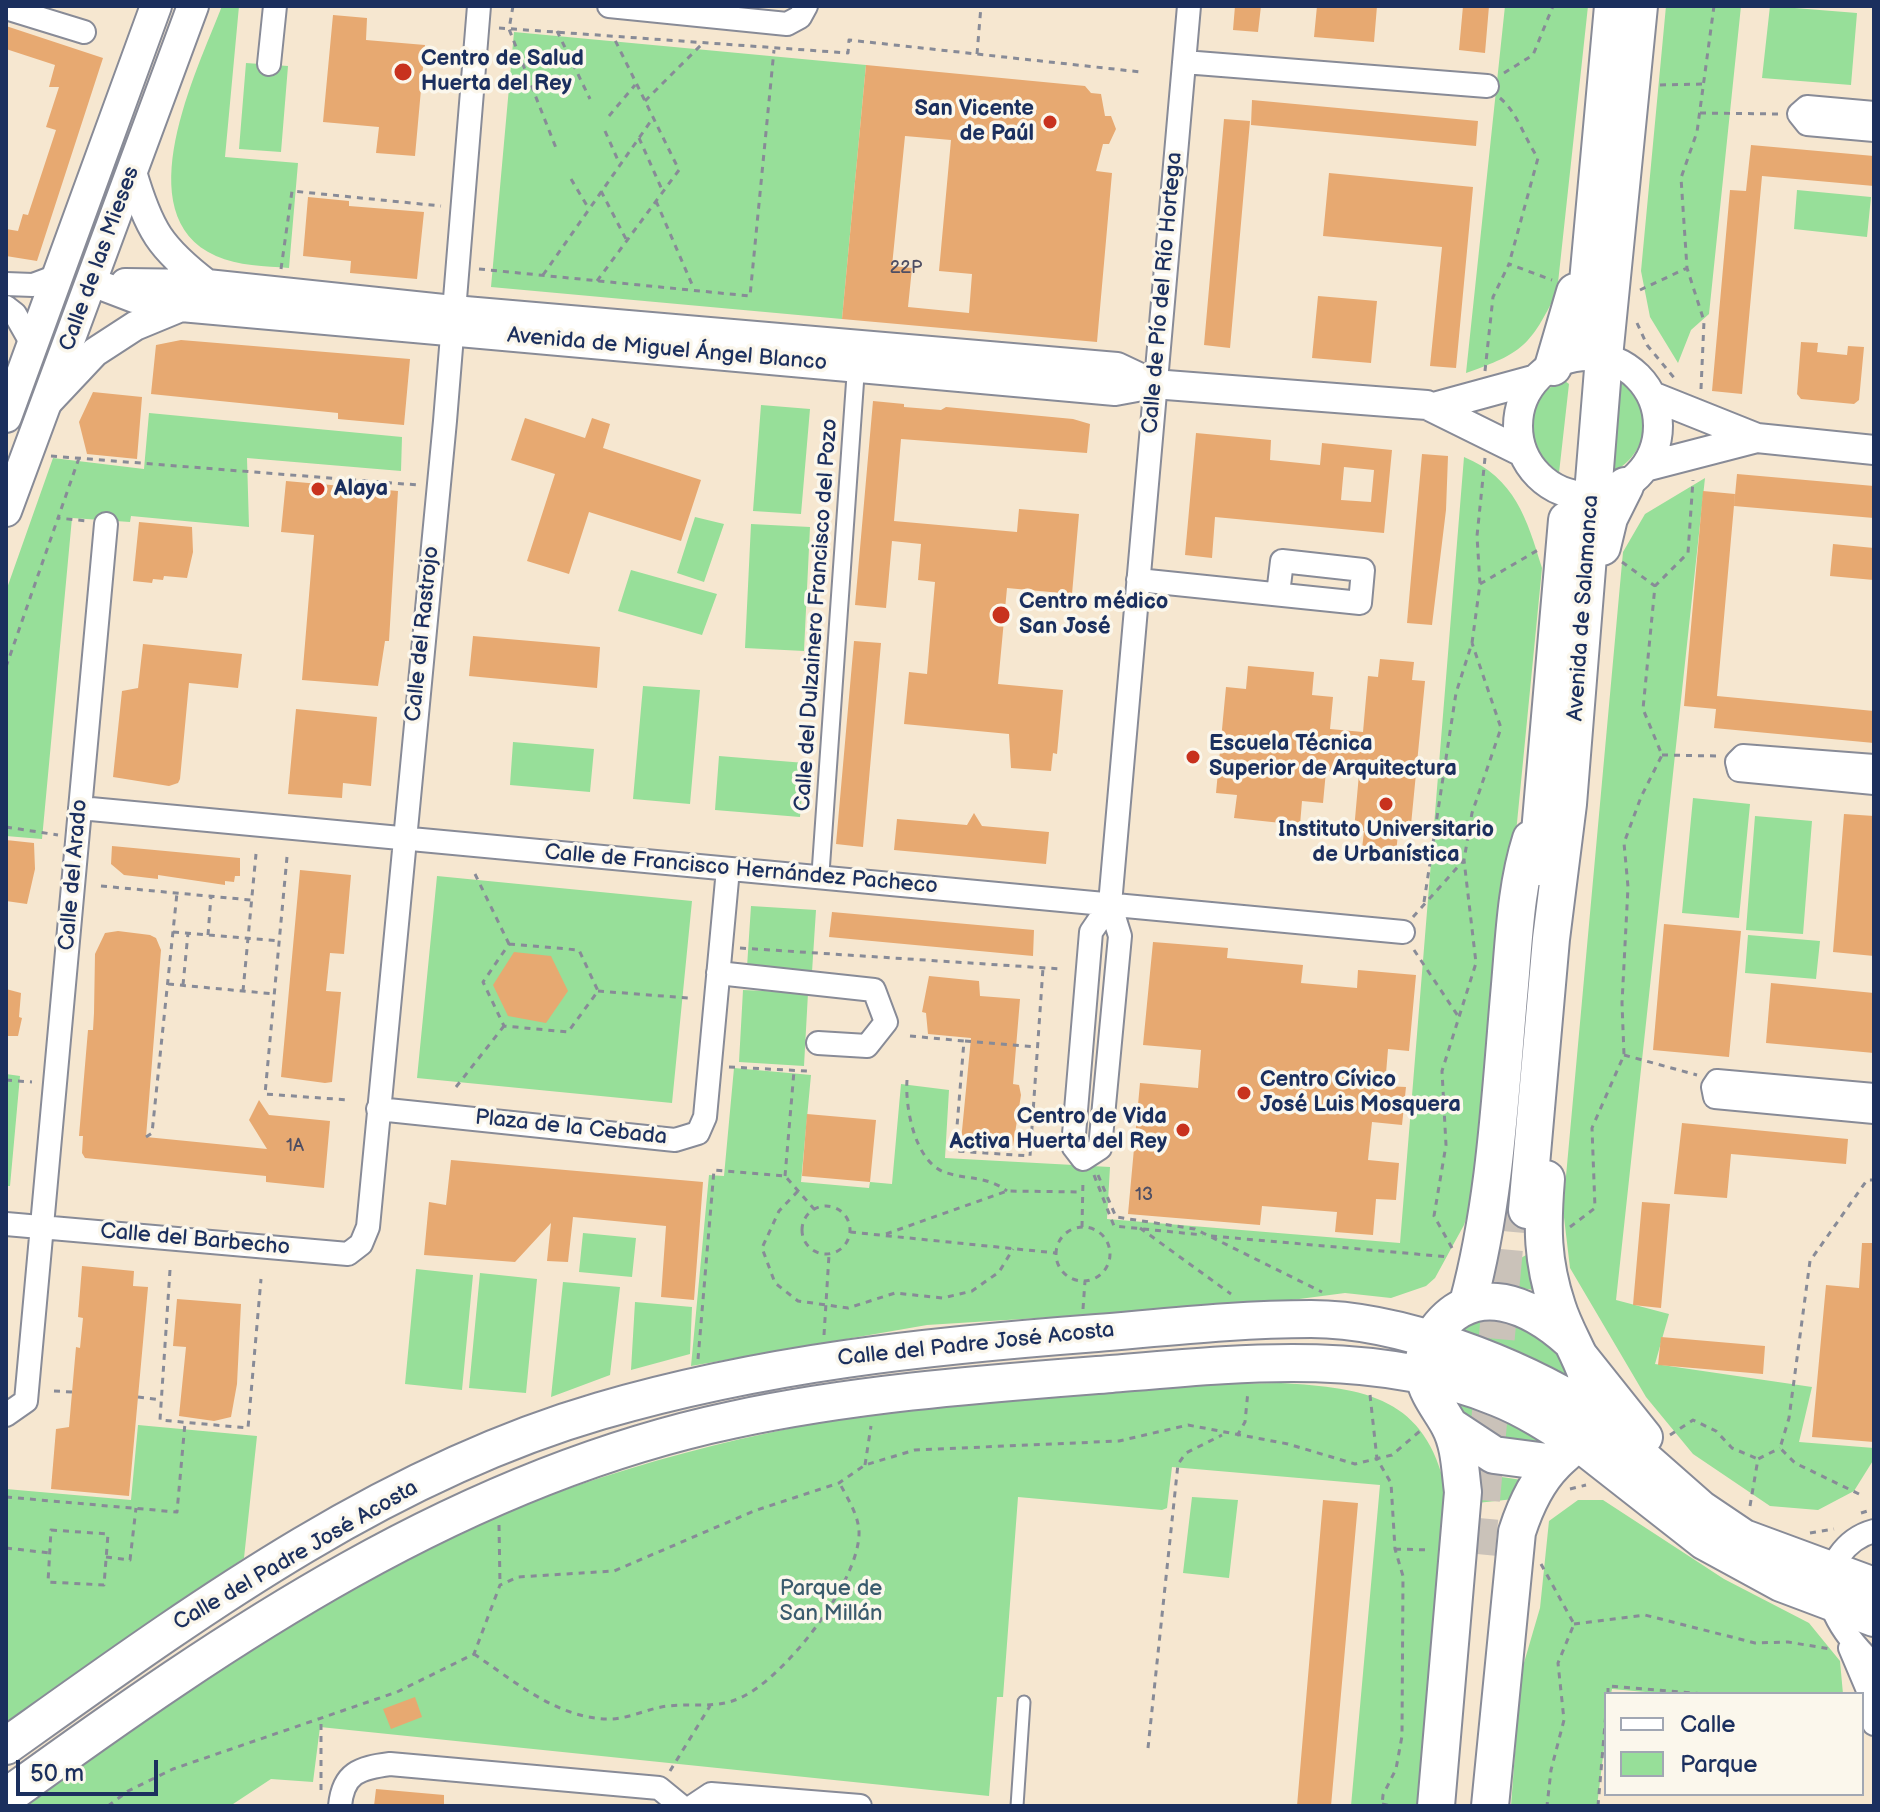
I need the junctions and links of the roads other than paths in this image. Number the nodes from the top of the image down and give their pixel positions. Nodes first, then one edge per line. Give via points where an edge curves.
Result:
1 (156, 6) edge
2 (170, 6) edge
3 (193, 6) edge
4 (275, 6) edge
5 (479, 6) edge
6 (609, 6) edge
7 (806, 6) edge
8 (1189, 6) edge
9 (1613, 6) edge
10 (1639, 6) edge
11 (6, 8) edge
12 (84, 32) dead end
13 (1184, 62) junction
14 (269, 64) dead end
15 (1487, 86) road end
16 (1874, 113) edge
17 (1874, 130) edge
18 (132, 172) junction
19 (57, 276) junction
20 (92, 282) junction
21 (6, 284) edge
22 (207, 284) junction
23 (6, 307) edge
24 (181, 307) junction
25 (453, 320) junction
26 (32, 344) junction
27 (1568, 365) junction
28 (856, 368) junction
29 (1153, 384) junction
30 (1652, 396) junction
31 (47, 403) junction
32 (1434, 407) junction
33 (6, 417) edge
34 (1757, 438) junction
35 (1874, 450) edge
36 (1520, 451) junction
37 (1608, 486) junction
38 (6, 511) edge
39 (106, 524) road end
40 (1138, 580) junction
41 (1278, 594) dead end
42 (1874, 766) edge
43 (1874, 783) edge
44 (1555, 804) junction
45 (80, 808) junction
46 (402, 839) junction
47 (821, 866) dead end
48 (728, 869) junction
49 (1110, 904) junction
50 (1403, 932) road end
51 (718, 973) junction
52 (818, 1043) dead end
53 (1874, 1095) edge
54 (378, 1109) junction
55 (1874, 1112) edge
56 (1093, 1165) road end
57 (1518, 1207) tunnel mouth
58 (6, 1224) edge
59 (42, 1227) junction
60 (348, 1254) joint
61 (1468, 1303) junction
62 (1429, 1340) junction
63 (1576, 1349) junction
64 (1424, 1377) junction
65 (6, 1415) edge
66 (1438, 1426) junction
67 (1575, 1440) junction
68 (1676, 1484) junction
69 (1867, 1521) edge
70 (1831, 1569) junction
71 (1874, 1585) edge
72 (1847, 1626) edge
73 (1874, 1665) edge
74 (1024, 1702) dead end
75 (1874, 1724) edge
76 (6, 1746) edge
77 (6, 1797) edge
78 (340, 1803) edge
79 (681, 1806) edge
80 (693, 1806) edge
81 (860, 1806) edge
82 (1017, 1806) edge
83 (1436, 1806) edge
84 (1452, 1806) edge
85 (1471, 1806) edge
86 (1490, 1806) edge

1 - 19 main road, Calle de las Mieses
2 - 20 main road via 82,251 80,267
3 - 18 main road, Calle de las Mieses
4 - 14 street
5 - 25 street, Calle del Rastrojo
6 - 7 street via 787,24
8 - 13 street, Calle de Pío del Río Hortega
9 - 27 highway, Avenida de Salamanca via 1590,253
10 - 27 highway, Avenida de Salamanca
11 - 12 street
13 - 15 street
13 - 29 street, Calle de Pío del Río Hortega
16 - 17 street via 1807,107 1799,114 1807,124
18 - 20 main road, Calle de las Mieses
18 - 22 street via 149,222 171,257
19 - 21 street via 33,285
19 - 26 main road, Calle de las Mieses
20 - 22 street, Avenida de Miguel Ángel Blanco
20 - 24 street, Avenida de Miguel Ángel Blanco via 134,298
20 - 26 main road
20 - 31 main road, Calle de las Mieses
22 - 25 street, Avenida de Miguel Ángel Blanco
23 - 26 street
24 - 25 street, Avenida de Miguel Ángel Blanco
24 - 31 street, Avenida de Miguel Ángel Blanco via 135,326 95,352
25 - 28 street, Avenida de Miguel Ángel Blanco
25 - 29 street, Avenida de Miguel Ángel Blanco via 1117,367
25 - 46 street, Calle del Rastrojo
26 - 33 main road, Calle de las Mieses
27 - 30 street via 1632,371
27 - 32 street, Avenida de Miguel Ángel Blanco via 1489,395
27 - 36 street via 1517,420
27 - 37 highway, Avenida de Salamanca
28 - 29 street, Avenida de Miguel Ángel Blanco via 1115,391
28 - 47 street, Calle del Dulzainero Francisco del Pozo
29 - 32 street, Avenida de Miguel Ángel Blanco
29 - 40 street, Calle de Pío del Río Hortega
30 - 34 street
30 - 37 street via 1659,426 1656,444
31 - 38 main road, Calle de las Mieses
32 - 36 street, Avenida de Miguel Ángel Blanco
34 - 35 street
34 - 37 street
36 - 37 street via 1543,482
37 - 44 highway, Avenida de Salamanca
37 - 44 highway, Avenida de Salamanca via 1588,577
39 - 45 street, Calle del Arado
40 - 41 street
40 - 49 street, Calle de Pío del Río Hortega
42 - 43 street via 1743,756 1737,762 1739,770
44 - 57 highway, Avenida de Salamanca
44 - 61 highway via 1524,861 1493,1175
44 - 63 highway via 1573,845 1543,1259
45 - 46 street, Calle de Francisco Hernández Pacheco
45 - 59 street, Calle del Arado
46 - 48 street, Calle de Francisco Hernández Pacheco
46 - 54 street, Calle del Rastrojo
48 - 49 street, Calle de Francisco Hernández Pacheco
48 - 51 street, Plaza de la Cebada
49 - 50 street, Calle de Francisco Hernández Pacheco
49 - 56 street, Calle de Pío del Río Hortega via 1091,932 1073,1146
51 - 52 street via 874,990 886,1022 867,1046
51 - 54 street, Plaza de la Cebada via 705,1117 698,1133 675,1140
53 - 55 street via 1717,1081 1713,1087 1715,1097
54 - 60 street, Calle del Rastrojo via 368,1227 361,1244
58 - 59 street, Calle del Barbecho
59 - 60 street, Calle del Barbecho
59 - 65 street via 26,1401
61 - 62 highway via 1446,1317
61 - 63 highway via 1508,1303 1532,1312
62 - 64 highway
62 - 67 highway, Calle del Padre José Acosta via 1537,1381
62 - 76 highway, Calle del Padre José Acosta via 1314,1319 922,1346 722,1379 597,1412 400,1492 229,1589
63 - 67 highway via 1589,1378
63 - 68 main road
64 - 66 highway
64 - 67 highway, Calle del Padre José Acosta via 1500,1399
64 - 77 highway, Calle del Padre José Acosta via 1296,1362 935,1388 728,1420 627,1448 477,1504 338,1575 231,1640
66 - 67 highway via 1494,1455
66 - 83 highway via 1457,1445 1463,1492
67 - 68 main road
67 - 72 main road via 1704,1542
67 - 86 highway via 1524,1508 1517,1532
68 - 70 main road via 1744,1537
69 - 70 street
70 - 71 main road
70 - 72 street
72 - 73 street
72 - 75 street
74 - 82 lane
78 - 79 street via 350,1774 390,1764 659,1788
80 - 81 street via 711,1794
84 - 85 highway via 1472,1554

